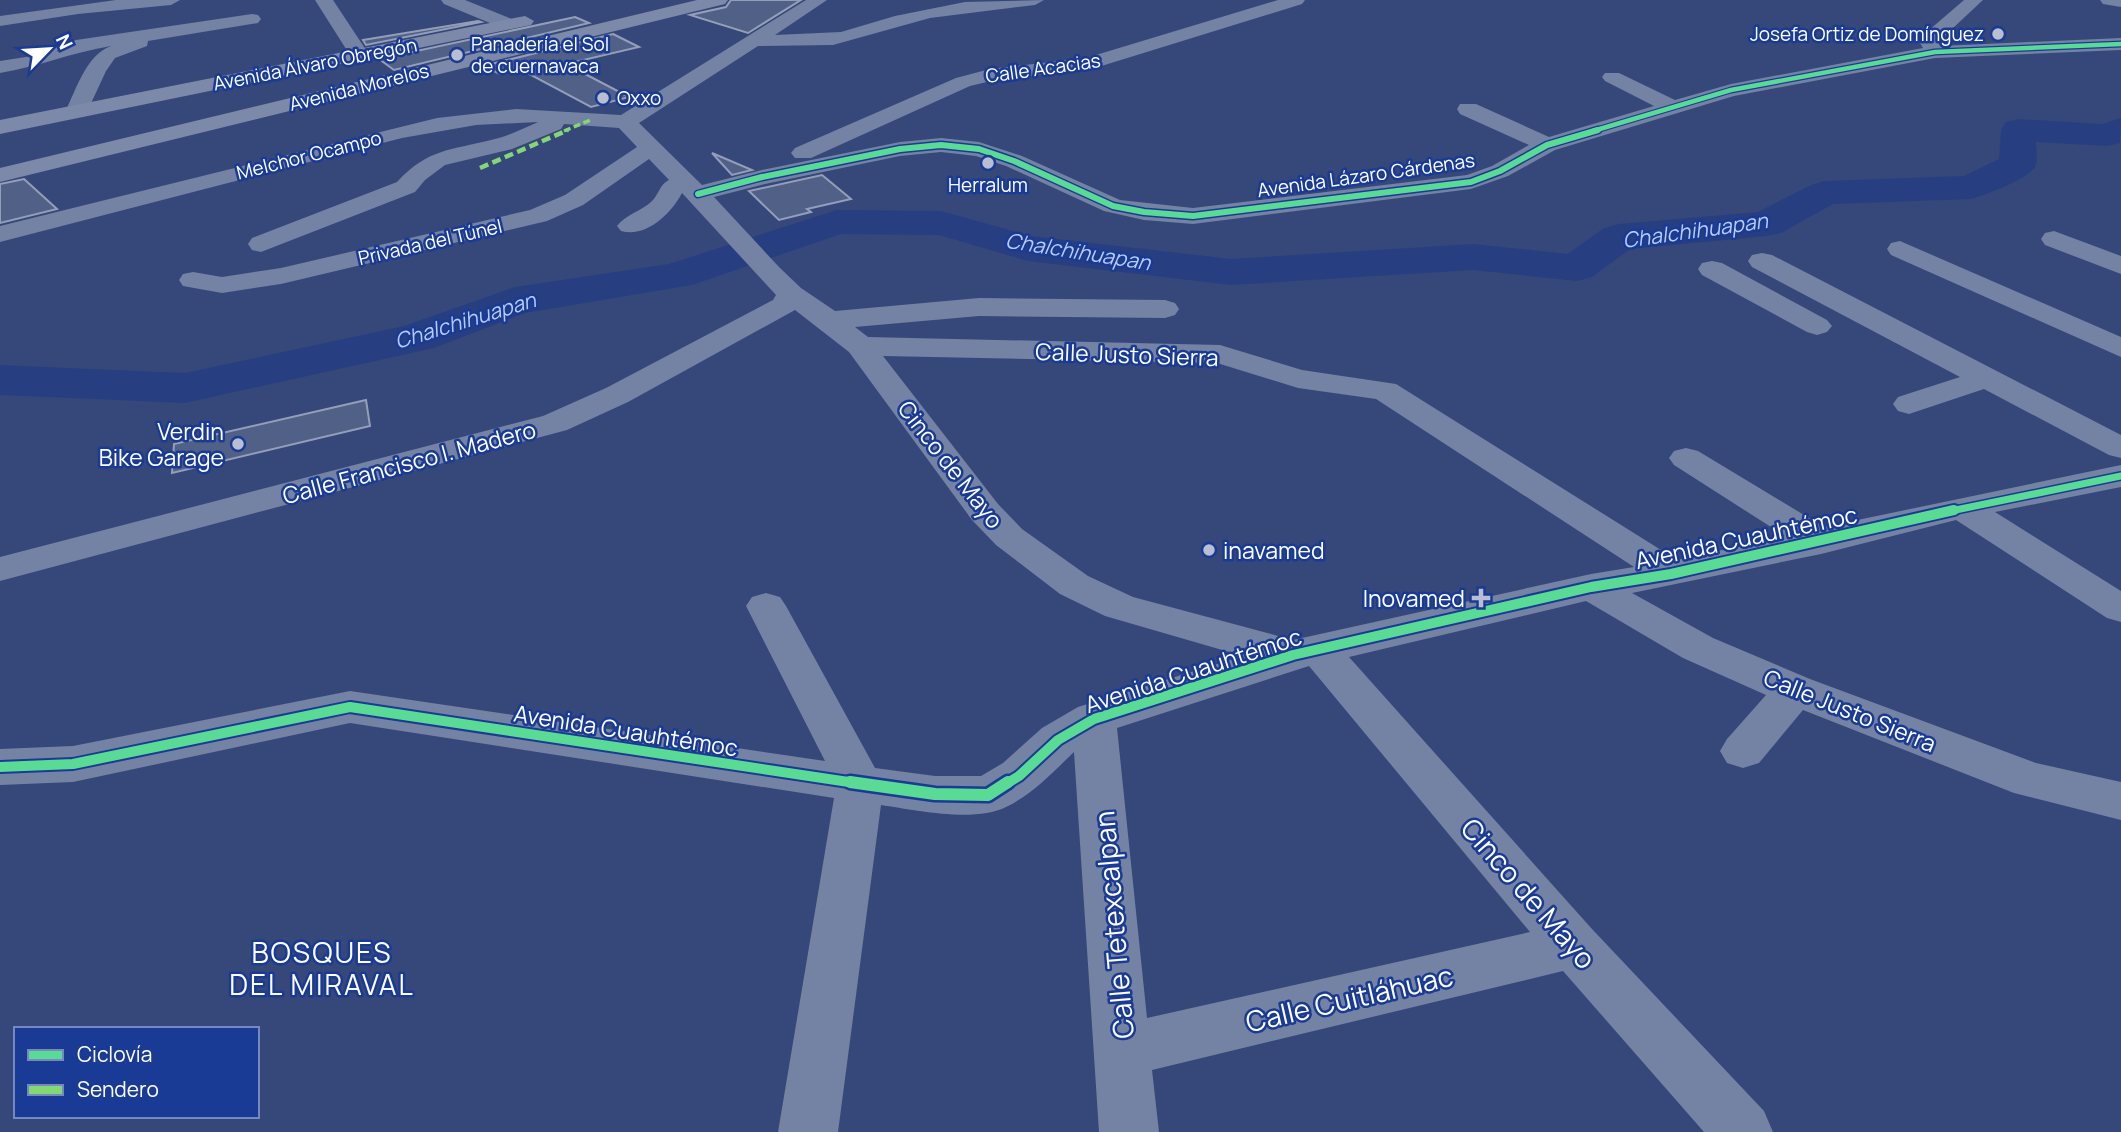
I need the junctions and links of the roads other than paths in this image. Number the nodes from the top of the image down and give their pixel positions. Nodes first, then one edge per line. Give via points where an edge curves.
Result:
1 (171, 0) edge
2 (324, 0) edge
3 (450, 0) edge
4 (719, 0) edge
5 (818, 0) edge
6 (1035, 0) edge
7 (1296, 0) edge
8 (1974, 0) edge
9 (2109, 0) edge
10 (2121, 2) edge
11 (548, 16) dead end
12 (253, 19) dead end
13 (0, 21) edge
14 (508, 24) junction
15 (168, 32) junction
16 (751, 40) junction
17 (2121, 44) edge
18 (1057, 50) dead end
19 (1935, 52) junction
20 (360, 56) junction
21 (1088, 64) junction
22 (0, 67) edge
23 (96, 70) junction
24 (72, 74) dead end
25 (1612, 77) dead end
26 (48, 78) dead end
27 (24, 82) dead end
28 (1672, 107) junction
29 (1468, 109) dead end
30 (76, 112) junction
31 (581, 118) junction
32 (625, 122) junction
33 (0, 127) edge
34 (1547, 145) junction
35 (650, 148) junction
36 (480, 168) dead end
37 (0, 175) edge
38 (762, 177) junction
39 (691, 188) junction
40 (630, 226) dead end
41 (0, 234) edge
42 (2054, 239) dead end
43 (261, 244) dead end
44 (1900, 249) dead end
45 (1762, 261) dead end
46 (2121, 266) edge
47 (1712, 269) dead end
48 (193, 280) dead end
49 (780, 284) junction
50 (1166, 309) dead end
51 (1863, 313) junction
52 (829, 320) junction
53 (1817, 326) junction
54 (1780, 337) dead end
55 (860, 346) junction
56 (2121, 348) edge
57 (1987, 378) junction
58 (1909, 404) dead end
59 (2121, 448) edge
60 (1686, 458) dead end
61 (2121, 476) edge
62 (1962, 508) junction
63 (1821, 542) junction
64 (0, 569) edge
65 (1671, 574) junction
66 (1591, 587) junction
67 (766, 606) dead end
68 (2121, 609) edge
69 (1306, 652) junction
70 (1795, 690) junction
71 (1094, 719) junction
72 (1743, 751) dead end
73 (0, 767) edge
74 (860, 784) junction
75 (2121, 801) edge
76 (1573, 945) junction
77 (1124, 1050) junction
78 (808, 1132) edge
79 (1129, 1132) edge
80 (1743, 1132) edge

1 - 13 street
2 - 20 street
3 - 14 street
4 - 37 main road, Avenida Morelos
5 - 16 street
6 - 16 street via 979,4 830,40
7 - 21 street, Calle Acacias
8 - 19 street via 1928,41
9 - 10 street
11 - 14 main road, Avenida Álvaro Obregón
12 - 15 street
14 - 20 main road, Avenida Álvaro Obregón
15 - 22 street via 76,46 36,61
15 - 23 street via 108,54
16 - 32 street
17 - 19 street, Avenida Lázaro Cárdenas
18 - 21 street
19 - 28 street, Avenida Lázaro Cárdenas via 1731,90
20 - 30 main road, Avenida Álvaro Obregón
21 - 38 street, Calle Acacias via 963,82 778,164
23 - 24 street
23 - 30 street
25 - 28 street
26 - 27 street
28 - 34 street, Avenida Lázaro Cárdenas
29 - 34 street
30 - 33 main road, Avenida Álvaro Obregón
31 - 32 street, Melchor Ocampo
31 - 36 street
31 - 41 street, Melchor Ocampo via 501,116 400,132
31 - 43 street via 498,146 448,156 417,172 406,187
32 - 35 street, Cinco de Mayo
34 - 38 street, Avenida Lázaro Cárdenas via 1500,172 1471,182 1193,216 1113,206 1014,161 979,149 941,145
35 - 39 street, Cinco de Mayo
35 - 48 street, Privada del Túnel via 574,200 538,216 255,281 222,285
38 - 39 street, Avenida Lázaro Cárdenas
39 - 40 street via 672,188 659,209
39 - 49 street, Cinco de Mayo
42 - 46 street
44 - 56 street
45 - 51 street
47 - 53 street
49 - 52 street, Cinco de Mayo
49 - 64 street, Calle Francisco I. Madero via 783,306 555,423
50 - 52 street via 979,307
51 - 53 street
51 - 57 street
52 - 55 street, Cinco de Mayo
53 - 54 street
55 - 65 street, Calle Justo Sierra via 1220,355 1298,379 1385,391
55 - 69 street, Cinco de Mayo via 985,512 1009,537 1074,585 1119,607
57 - 58 street
57 - 59 street
60 - 63 street
61 - 62 street, Avenida Cuauhtémoc
62 - 63 street, Avenida Cuauhtémoc
62 - 68 street
63 - 65 street, Avenida Cuauhtémoc
65 - 66 street, Avenida Cuauhtémoc
66 - 69 street, Avenida Cuauhtémoc
66 - 70 street, Calle Justo Sierra via 1698,648
67 - 74 street
69 - 71 street, Avenida Cuauhtémoc
69 - 76 street, Cinco de Mayo
70 - 72 street
70 - 75 street, Calle Justo Sierra via 2030,780
71 - 74 street, Avenida Cuauhtémoc via 1058,740 1019,776 988,795 935,794
71 - 77 street, Calle Tetexcalpan
73 - 74 street, Avenida Cuauhtémoc via 73,764 350,707
74 - 78 street
76 - 77 street, Calle Cuitláhuac
76 - 80 street, Cinco de Mayo
77 - 79 street, Calle Tetexcalpan

